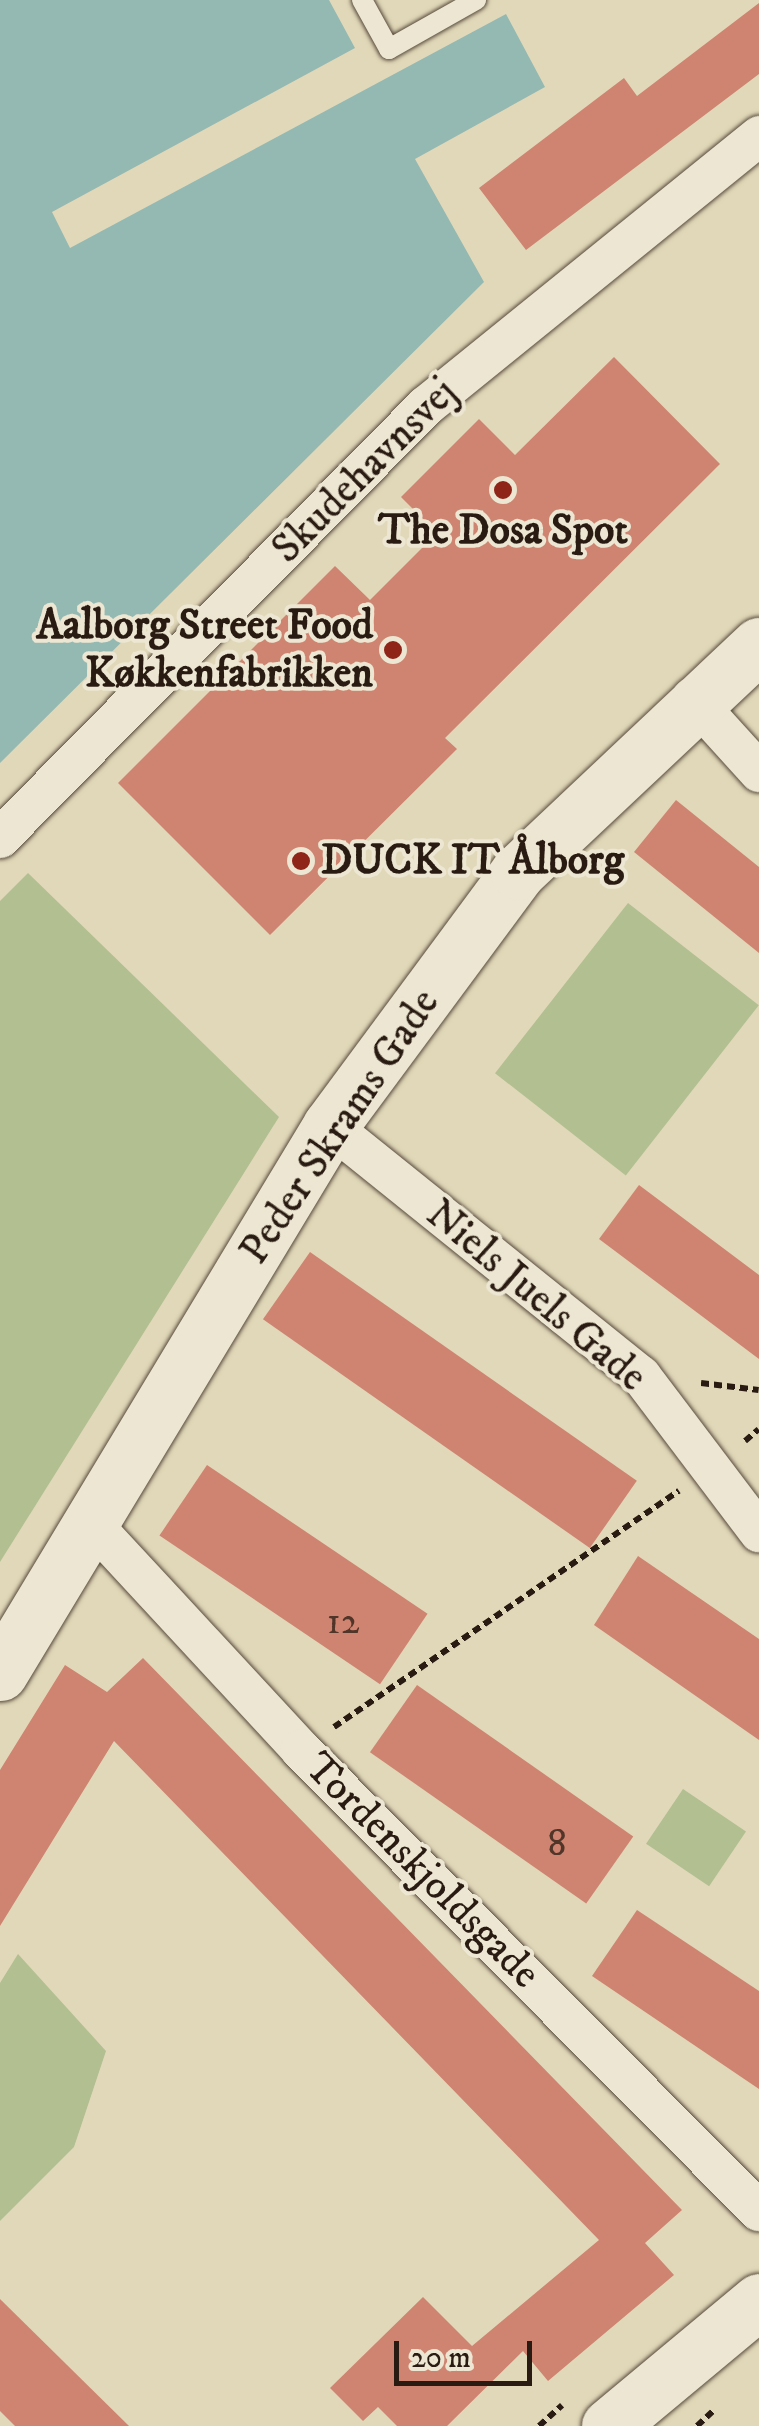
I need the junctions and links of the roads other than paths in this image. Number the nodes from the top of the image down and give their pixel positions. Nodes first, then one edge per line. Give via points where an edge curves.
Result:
1 (362, 0) edge
2 (476, 0) edge
3 (759, 136) edge
4 (759, 645) edge
5 (692, 698) junction
6 (759, 772) edge
7 (0, 838) edge
8 (330, 1126) junction
9 (92, 1524) junction
10 (759, 1532) edge
11 (0, 1673) edge
12 (759, 2211) edge
13 (759, 2301) edge
14 (609, 2426) edge

1 - 2 lane via 388,49
3 - 7 street, Skudehavnsvej via 588,266 426,406
4 - 5 street, Peder Skrams Gade
5 - 6 street
5 - 8 street, Peder Skrams Gade via 518,872
8 - 9 street, Peder Skrams Gade
8 - 10 street, Niels Juels Gade via 641,1376
9 - 11 street, Peder Skrams Gade
9 - 12 street, Tordenskjoldsgade via 300,1750
13 - 14 street

